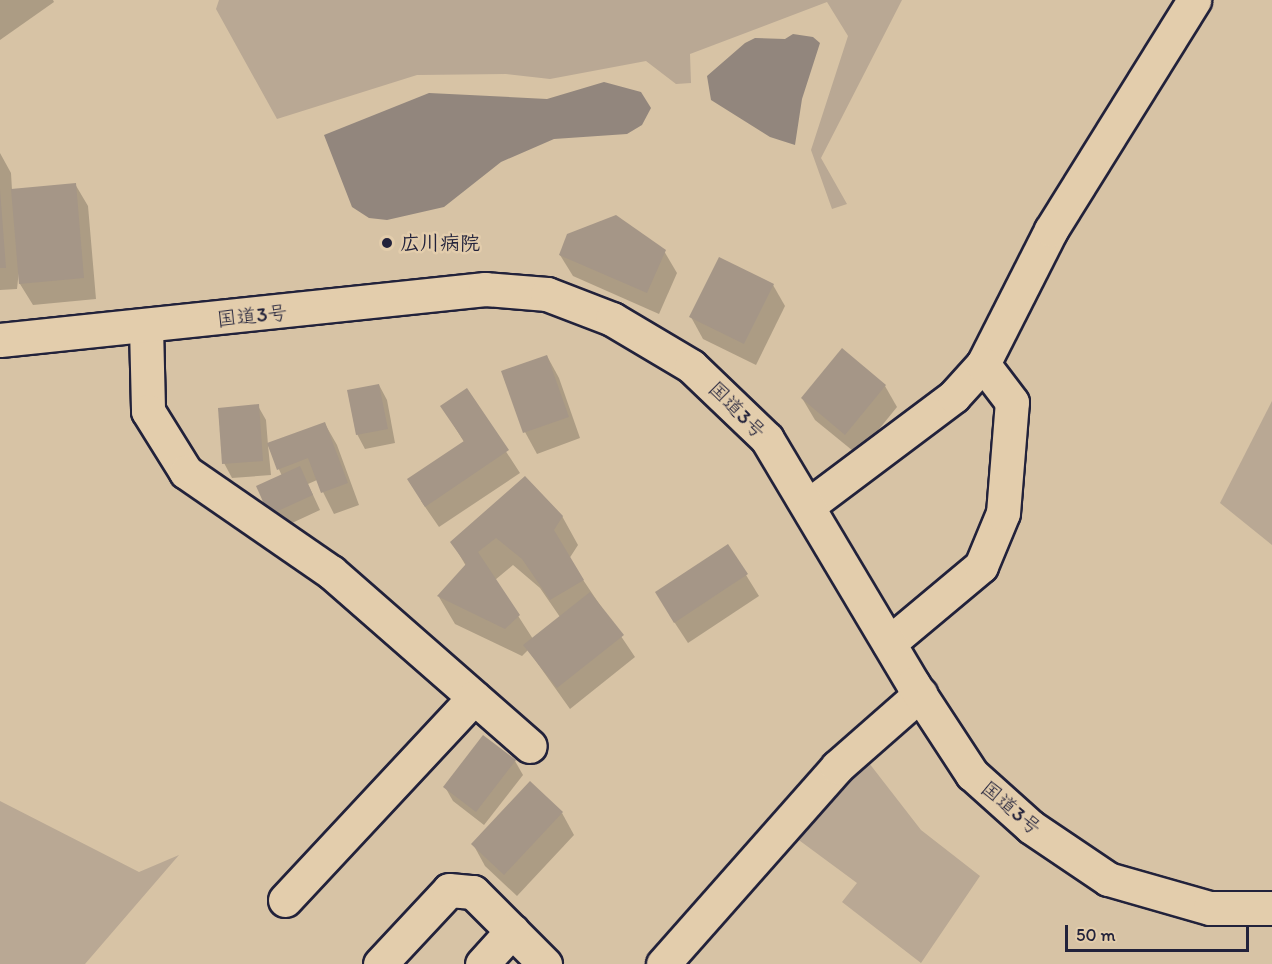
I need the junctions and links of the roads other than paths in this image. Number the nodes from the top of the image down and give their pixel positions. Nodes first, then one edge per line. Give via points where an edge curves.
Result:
1 (1194, 0) edge
2 (146, 327) junction
3 (0, 340) edge
4 (983, 364) junction
5 (809, 505) junction
6 (889, 643) junction
7 (920, 694) junction
8 (474, 697) junction
9 (530, 746) dead end
10 (285, 900) dead end
11 (1272, 908) edge
12 (513, 931) junction
13 (380, 964) edge
14 (483, 964) edge
15 (545, 964) edge
16 (663, 964) edge

1 - 4 main road via 1052,230
2 - 3 main road, 国道3号
2 - 5 main road, 国道3号 via 484,289 547,294 612,319 691,366 767,439
2 - 8 main road via 148,411 186,472 331,572
4 - 5 main road via 954,396
4 - 6 main road via 1012,402 1003,513 981,566
5 - 6 main road, 国道3号
6 - 7 main road, 国道3号
7 - 11 main road, 国道3号 via 972,774 1030,827 1108,879 1210,908
7 - 16 main road via 837,767
8 - 9 main road
8 - 10 main road
12 - 13 main road via 473,892 449,890
12 - 14 main road
12 - 15 main road

